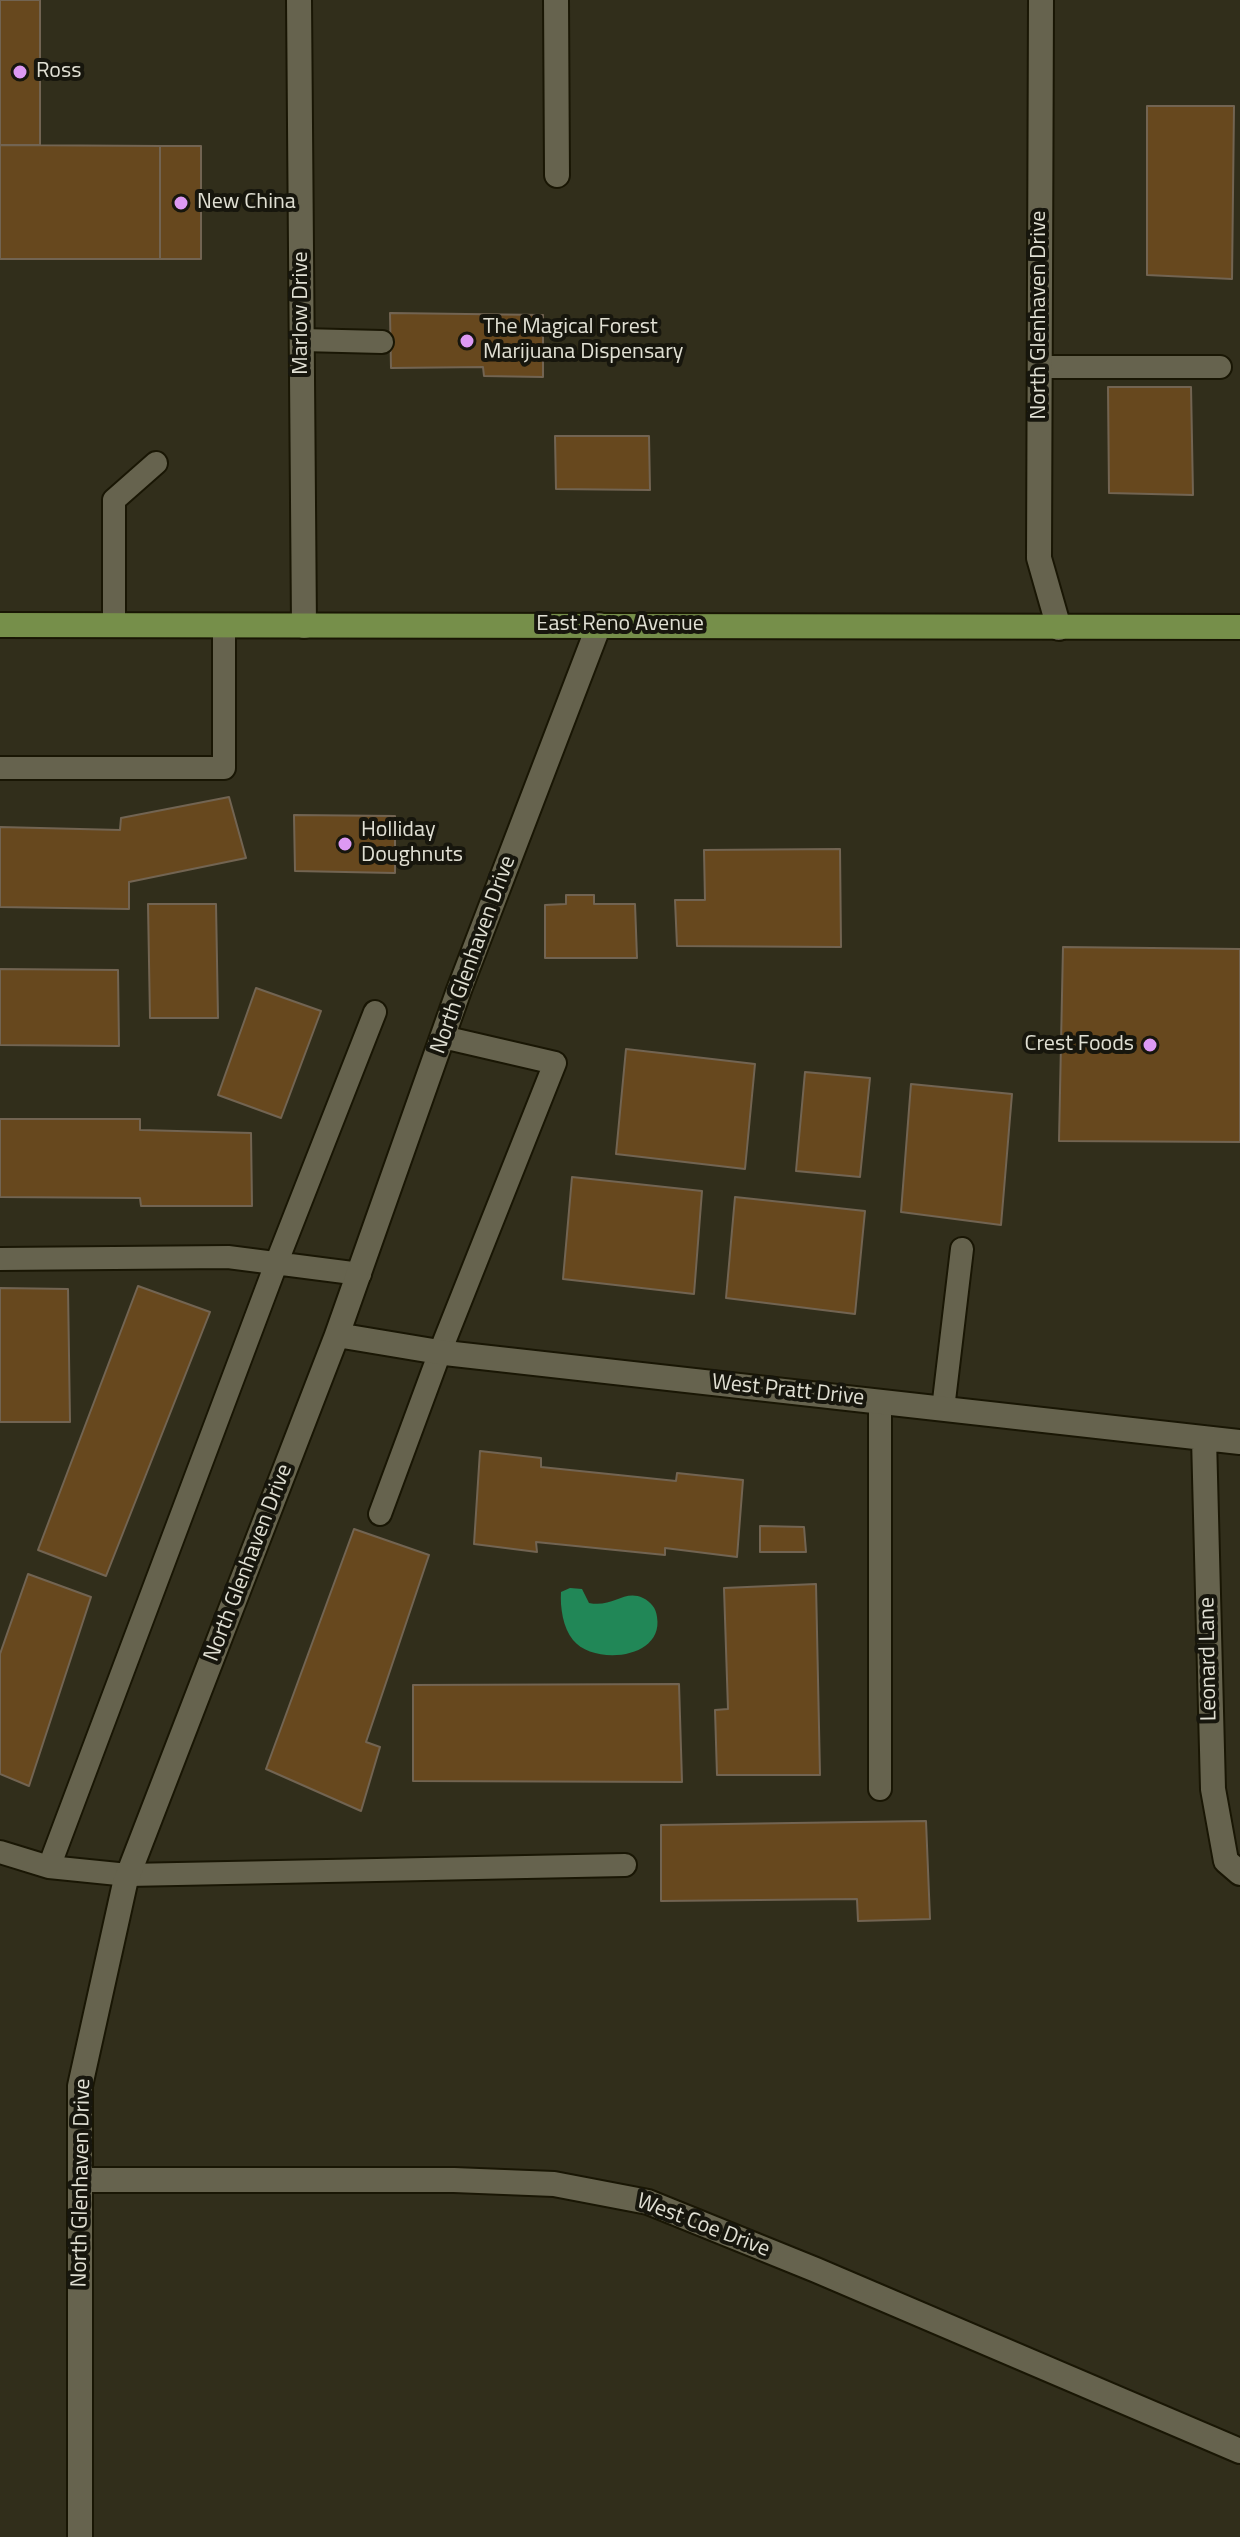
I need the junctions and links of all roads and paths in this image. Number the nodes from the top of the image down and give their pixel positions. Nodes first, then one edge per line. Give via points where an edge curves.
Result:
1 (299, 0) edge
2 (556, 0) edge
3 (1041, 0) edge
4 (557, 175) dead end
5 (302, 340) junction
6 (382, 342) dead end
7 (1040, 367) junction
8 (1220, 367) dead end
9 (156, 463) dead end
10 (0, 625) edge
11 (114, 625) junction
12 (224, 625) junction
13 (599, 625) junction
14 (304, 626) junction
15 (1240, 627) edge
16 (1059, 628) junction
17 (0, 768) edge
18 (375, 1012) dead end
19 (443, 1037) junction
20 (962, 1249) dead end
21 (0, 1259) edge
22 (276, 1264) junction
23 (360, 1274) junction
24 (337, 1335) junction
25 (440, 1352) junction
26 (880, 1402) junction
27 (943, 1409) junction
28 (1204, 1438) junction
29 (1240, 1442) edge
30 (380, 1514) dead end
31 (880, 1789) dead end
32 (0, 1852) edge
33 (625, 1865) dead end
34 (49, 1867) junction
35 (1240, 1873) edge
36 (128, 1875) junction
37 (80, 2180) junction
38 (1240, 2451) edge
39 (80, 2537) edge

1 - 5 street, Marlow Drive
2 - 4 street
3 - 7 street, North Glenhaven Drive
5 - 6 lane
5 - 14 street, Marlow Drive
7 - 8 lane
7 - 16 street, North Glenhaven Drive via 1039,558
9 - 11 lane via 114,500
10 - 11 main road, East Reno Avenue
11 - 12 main road, East Reno Avenue
12 - 14 main road, East Reno Avenue
12 - 17 lane via 224,768
13 - 14 main road, East Reno Avenue
13 - 16 main road, East Reno Avenue
13 - 19 street, North Glenhaven Drive
15 - 16 main road, East Reno Avenue
18 - 22 lane
19 - 23 street, North Glenhaven Drive
19 - 25 lane via 555,1063
20 - 27 lane
21 - 22 lane via 228,1257
22 - 23 lane
22 - 34 lane
23 - 24 street, North Glenhaven Drive
24 - 25 street, West Pratt Drive
24 - 36 street, North Glenhaven Drive
25 - 26 street, West Pratt Drive
25 - 30 lane
26 - 27 street, West Pratt Drive
26 - 31 lane
27 - 28 street, West Pratt Drive
28 - 29 street, West Pratt Drive
28 - 35 street, Leonard Lane via 1213,1789 1226,1861
32 - 34 lane
33 - 36 lane
34 - 36 lane
36 - 37 street, North Glenhaven Drive via 80,2086
37 - 38 street, West Coe Drive via 454,2180 554,2184 648,2202
37 - 39 street, North Glenhaven Drive

